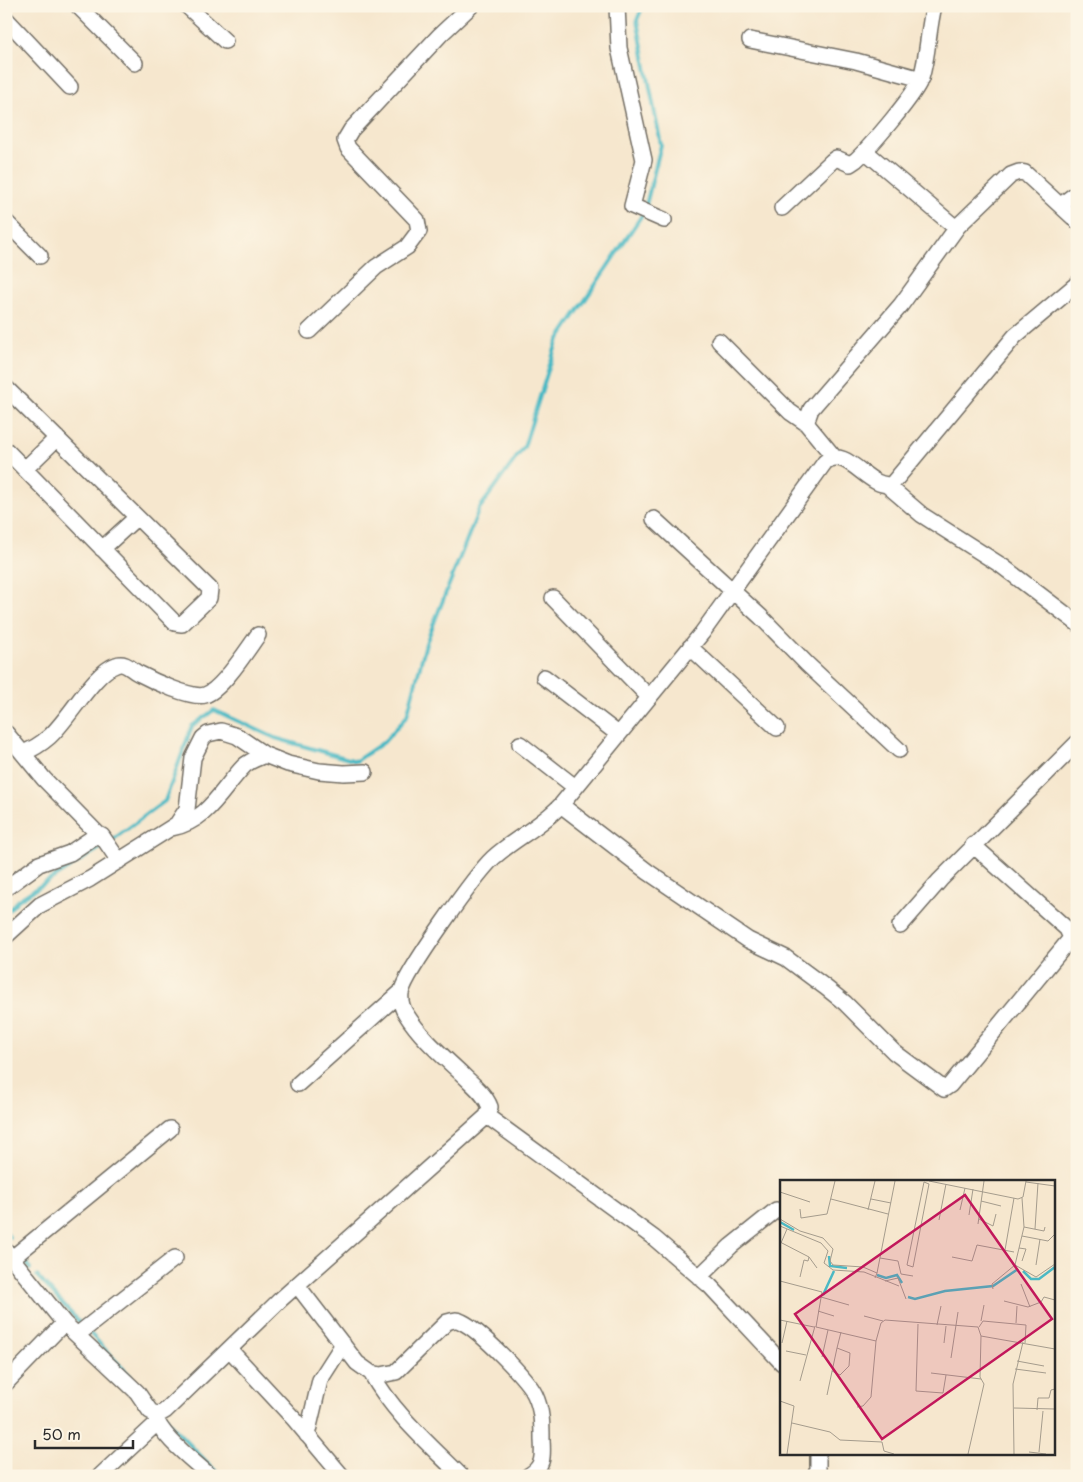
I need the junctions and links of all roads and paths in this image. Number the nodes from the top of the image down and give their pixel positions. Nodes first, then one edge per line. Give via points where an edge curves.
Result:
1 (78, 6) edge
2 (470, 6) edge
3 (617, 6) edge
4 (934, 6) edge
5 (198, 10) edge
6 (6, 19) edge
7 (750, 40) dead end
8 (225, 41) dead end
9 (135, 63) dead end
10 (921, 80) junction
11 (70, 87) dead end
12 (865, 152) junction
13 (1077, 193) edge
14 (1061, 205) junction
15 (782, 208) dead end
16 (660, 218) dead end
17 (1077, 221) edge
18 (6, 222) edge
19 (956, 228) junction
20 (40, 256) dead end
21 (1077, 284) edge
22 (309, 331) dead end
23 (719, 341) dead end
24 (6, 388) edge
25 (806, 423) junction
26 (57, 438) junction
27 (6, 450) edge
28 (834, 457) junction
29 (25, 469) junction
30 (887, 485) junction
31 (137, 517) junction
32 (654, 520) dead end
33 (102, 548) junction
34 (732, 592) junction
35 (553, 598) dead end
36 (1077, 623) edge
37 (258, 635) dead end
38 (690, 647) junction
39 (544, 677) dead end
40 (648, 696) junction
41 (777, 728) dead end
42 (6, 733) edge
43 (618, 734) junction
44 (1077, 743) edge
45 (520, 744) dead end
46 (899, 750) dead end
47 (23, 753) junction
48 (265, 755) junction
49 (365, 772) dead end
50 (575, 787) junction
51 (561, 804) junction
52 (168, 828) junction
53 (100, 835) junction
54 (973, 845) junction
55 (118, 859) junction
56 (6, 888) edge
57 (900, 926) dead end
58 (6, 936) edge
59 (401, 992) junction
60 (298, 1084) dead end
61 (487, 1116) junction
62 (170, 1129) dead end
63 (776, 1210) dead end
64 (9, 1255) edge
65 (175, 1258) dead end
66 (699, 1277) junction
67 (297, 1285) junction
68 (64, 1323) junction
69 (77, 1335) junction
70 (343, 1344) junction
71 (230, 1350) junction
72 (780, 1361) edge
73 (371, 1373) junction
74 (6, 1383) edge
75 (160, 1416) junction
76 (307, 1434) junction
77 (818, 1454) edge
78 (100, 1476) edge
79 (210, 1476) edge
80 (342, 1476) edge
81 (461, 1476) edge
82 (528, 1476) edge
83 (815, 1476) edge

1 - 9 street
2 - 22 street via 405,71 344,140 417,220 417,236 408,247 376,267
3 - 16 street via 619,48 644,160 632,206
4 - 10 street
5 - 8 street
6 - 11 street
7 - 10 street via 856,61
10 - 12 street
12 - 15 street via 850,164 836,158
12 - 19 street
13 - 14 street
14 - 17 street
14 - 19 street via 1025,173 1019,172 1011,175
18 - 20 street
19 - 25 street via 901,305 811,409
21 - 30 street via 1015,336 964,394 901,475
23 - 25 street via 790,412
24 - 26 street
25 - 28 street
26 - 29 street
26 - 31 street
27 - 29 street
28 - 30 street
28 - 34 street via 821,468
29 - 33 street
30 - 36 street via 922,515 1002,566
31 - 33 street
31 - 33 street via 211,591 209,598 182,624 175,623
32 - 34 street
34 - 38 street
34 - 46 street
35 - 40 street
37 - 47 street via 222,681 204,696 182,692 139,674 125,664 116,664 97,680 50,737
38 - 40 street
38 - 41 street
39 - 43 street
40 - 43 street
42 - 47 street
43 - 50 street
44 - 54 street
45 - 50 street
47 - 53 street via 55,792
48 - 49 street via 319,771
48 - 52 street via 245,765 211,807 193,822
48 - 52 street via 237,736 221,731 208,734 193,758 187,809 177,824
50 - 51 street
51 - 54 street via 648,872 748,940 780,954 817,981 845,1003 894,1052 944,1088 956,1078 1071,938 1067,929
51 - 59 street via 546,820 486,865 415,966
52 - 55 street
53 - 55 street
53 - 56 street via 70,853 40,864
54 - 57 street
55 - 58 street via 40,905
59 - 60 street
59 - 61 street via 401,1003 415,1027 482,1094 490,1107
61 - 66 street via 640,1226
61 - 67 street
62 - 64 street
63 - 66 street via 725,1251
64 - 68 street
65 - 69 street
66 - 72 street
67 - 70 street
67 - 71 street
68 - 69 street
68 - 74 street
69 - 75 street
70 - 73 street via 360,1366
70 - 76 street via 320,1380
71 - 75 street
71 - 76 street
73 - 81 street via 386,1397
73 - 82 street via 396,1372 447,1322 457,1320 466,1324 522,1376 537,1400 542,1417 543,1455 540,1467
75 - 78 street
75 - 79 street
76 - 80 street
77 - 83 street

